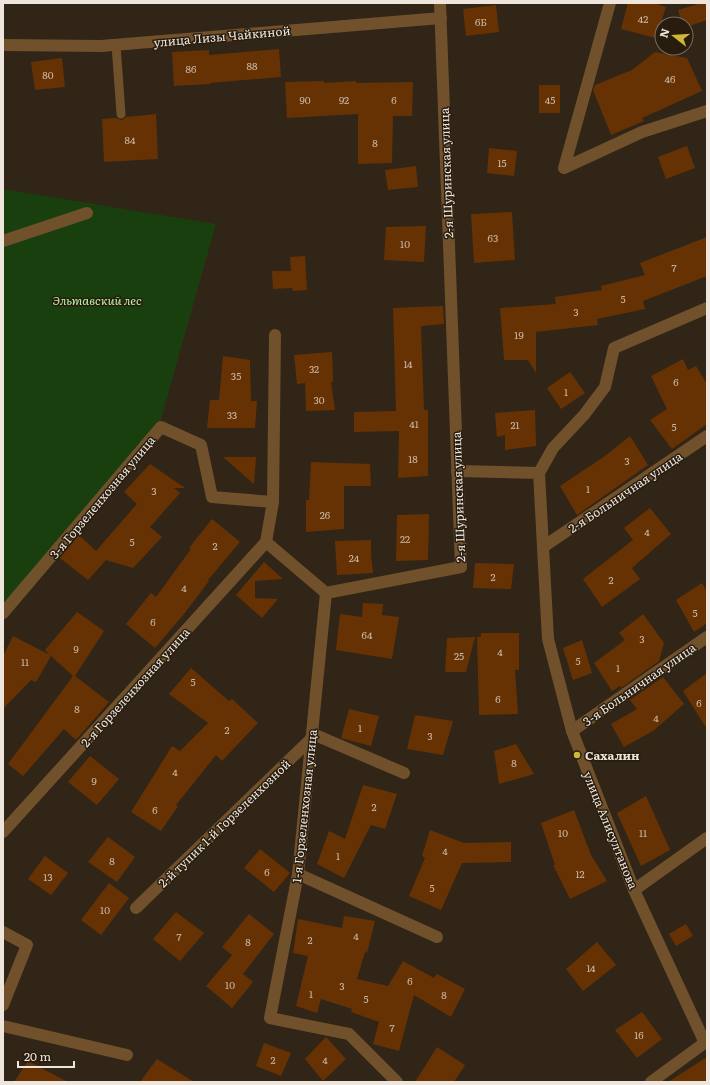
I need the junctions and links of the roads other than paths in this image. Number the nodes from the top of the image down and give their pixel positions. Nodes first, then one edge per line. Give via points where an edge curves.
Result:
1 (440, 3) edge
2 (610, 3) edge
3 (441, 18) junction
4 (116, 44) junction
5 (3, 45) edge
6 (707, 111) edge
7 (121, 114) dead end
8 (87, 213) dead end
9 (3, 241) edge
10 (707, 308) edge
11 (275, 334) dead end
12 (707, 436) edge
13 (457, 471) junction
14 (539, 473) junction
15 (273, 502) junction
16 (266, 542) junction
17 (543, 547) junction
18 (326, 593) junction
19 (3, 613) edge
20 (707, 637) edge
21 (572, 731) junction
22 (312, 736) junction
23 (404, 772) dead end
24 (3, 832) edge
25 (707, 838) edge
26 (298, 874) junction
27 (634, 890) junction
28 (136, 908) dead end
29 (3, 932) edge
30 (438, 936) dead end
31 (3, 1005) edge
32 (3, 1026) edge
33 (706, 1042) edge
34 (127, 1055) dead end
35 (397, 1082) edge
36 (651, 1082) edge

1 - 3 street, 2-я Шуринская улица
2 - 6 street via 564,168 642,132
3 - 4 street, улица Лизы Чайкиной
3 - 13 street, 2-я Шуринская улица
4 - 5 street, улица Лизы Чайкиной
4 - 7 lane
8 - 9 street
10 - 14 street via 614,348 605,387 584,415 553,448
11 - 15 street
12 - 17 street, 2-я Больничная улица
13 - 14 street
13 - 18 street, 2-я Шуринская улица via 461,567
14 - 17 street, улица Алисултанова
15 - 16 street
15 - 19 street, 3-я Горзеленхозная улица via 212,497 200,445 161,427
16 - 18 street
16 - 24 street, 2-я Горзеленхозная улица
17 - 21 street, улица Алисултанова via 548,639
18 - 22 street, 1-я Горзеленхозная улица
20 - 21 street, 3-я Больничная улица
21 - 27 street, улица Алисултанова
22 - 23 street
22 - 26 street, 1-я Горзеленхозная улица
22 - 28 street, 2-й тупик 1-й Горзеленхозной
25 - 27 street
26 - 30 street
26 - 35 street, 1-я Горзеленхозная улица via 270,1018 349,1034
27 - 33 street, улица Алисултанова
29 - 31 street via 27,945
32 - 34 street
33 - 36 street

